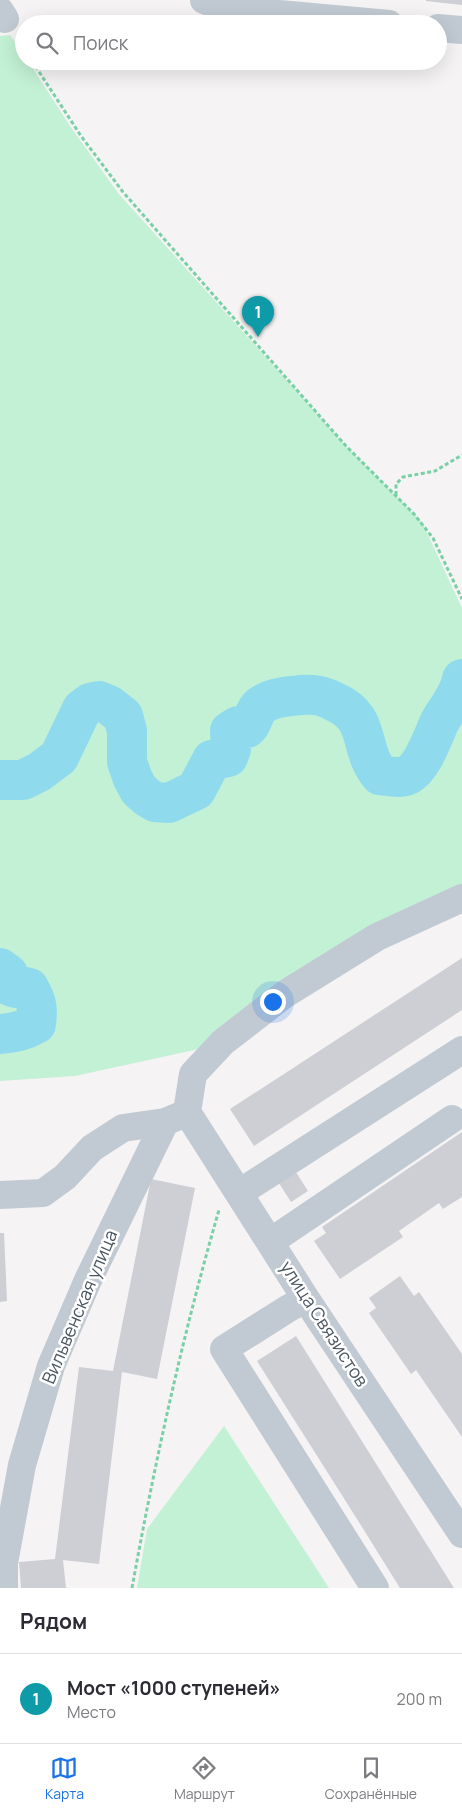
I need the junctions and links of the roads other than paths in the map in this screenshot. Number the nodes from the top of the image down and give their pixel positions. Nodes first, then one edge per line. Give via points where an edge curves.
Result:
1 (204, 0) edge
2 (291, 15) edge
3 (447, 29) edge
4 (462, 30) edge
5 (462, 898) edge
6 (462, 1050) edge
7 (176, 1117) junction
8 (452, 1118) dead end
9 (0, 1195) edge
10 (230, 1198) junction
11 (270, 1242) junction
12 (306, 1299) junction
13 (462, 1534) edge
14 (4, 1588) edge
15 (375, 1588) edge

1 - 2 street via 226,9
3 - 4 street
5 - 7 street, Вильвенская улица via 377,937 285,994 223,1042 193,1074
6 - 10 street
7 - 9 street via 123,1128 92,1148 65,1177 43,1192
7 - 10 street, улица Связистов
7 - 14 street, Вильвенская улица via 88,1280 51,1366 22,1465 4,1563
8 - 11 street
10 - 11 street, улица Связистов
11 - 12 street, улица Связистов
12 - 13 street, улица Связистов
12 - 15 street via 224,1349

